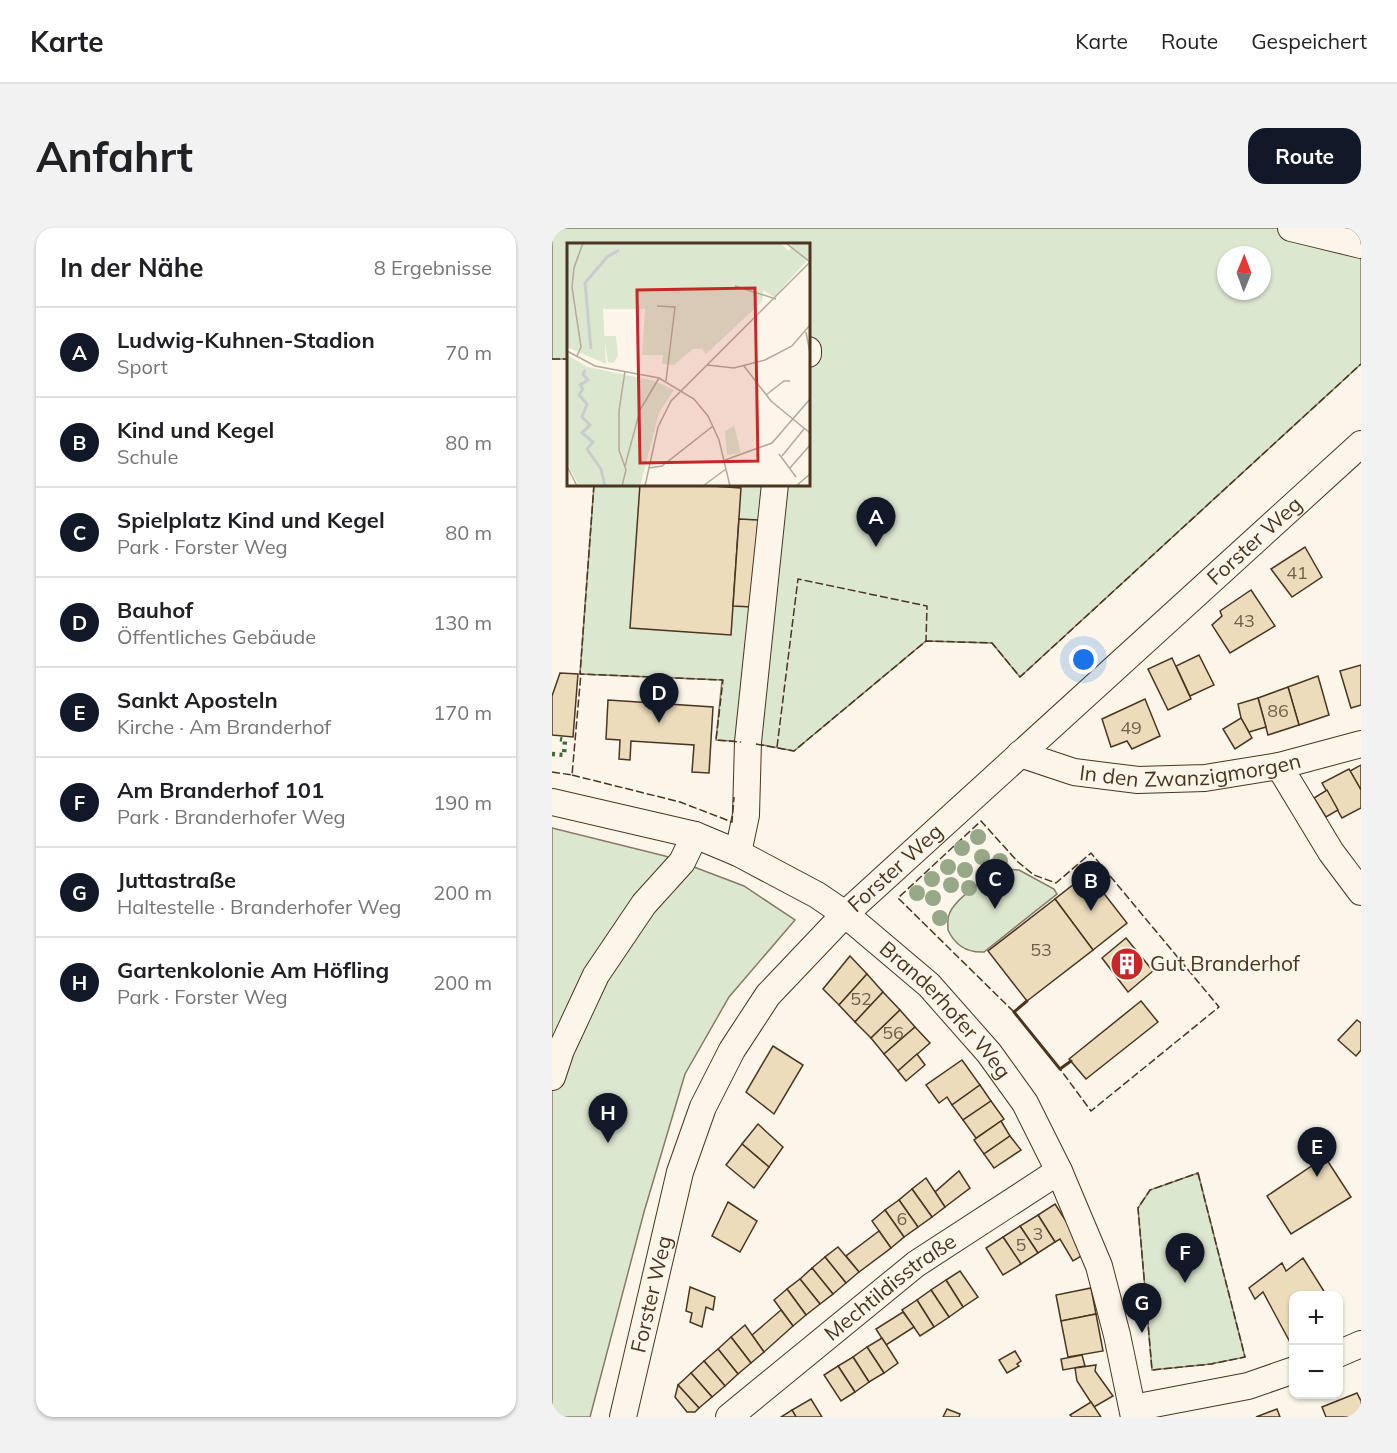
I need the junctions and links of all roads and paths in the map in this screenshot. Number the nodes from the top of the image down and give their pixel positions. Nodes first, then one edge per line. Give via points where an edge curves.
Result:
1 (1291, 228) edge
2 (1361, 245) edge
3 (1361, 444) edge
4 (775, 486) edge
5 (1361, 744) edge
6 (1020, 754) junction
7 (1279, 766) junction
8 (552, 802) edge
9 (695, 835) junction
10 (738, 853) junction
11 (1361, 891) edge
12 (845, 914) junction
13 (552, 1077) edge
14 (1059, 1171) junction
15 (1361, 1344) edge
16 (1343, 1352) edge
17 (1289, 1371) edge
18 (1133, 1412) edge
19 (623, 1417) edge
20 (729, 1417) edge

1 - 2 street
3 - 6 street, Forster Weg
4 - 10 street via 748,742 746,815
5 - 7 street, In den Zwanzigmorgen
6 - 7 street, In den Zwanzigmorgen via 1074,772 1138,780 1205,778
6 - 12 street, Forster Weg
7 - 11 street via 1331,852
8 - 9 street, Branderhofer Weg
9 - 10 street, Branderhofer Weg
9 - 13 street via 682,862 644,904 596,975
10 - 12 street, Branderhofer Weg
12 - 14 street, Branderhofer Weg via 929,985 989,1053 1025,1103
12 - 19 street, Forster Weg via 768,995 732,1050 704,1107 680,1172
14 - 18 street, Branderhofer Weg via 1099,1266
14 - 20 street, Mechtildisstraße via 916,1264
15 - 16 street
17 - 18 street via 1248,1386

